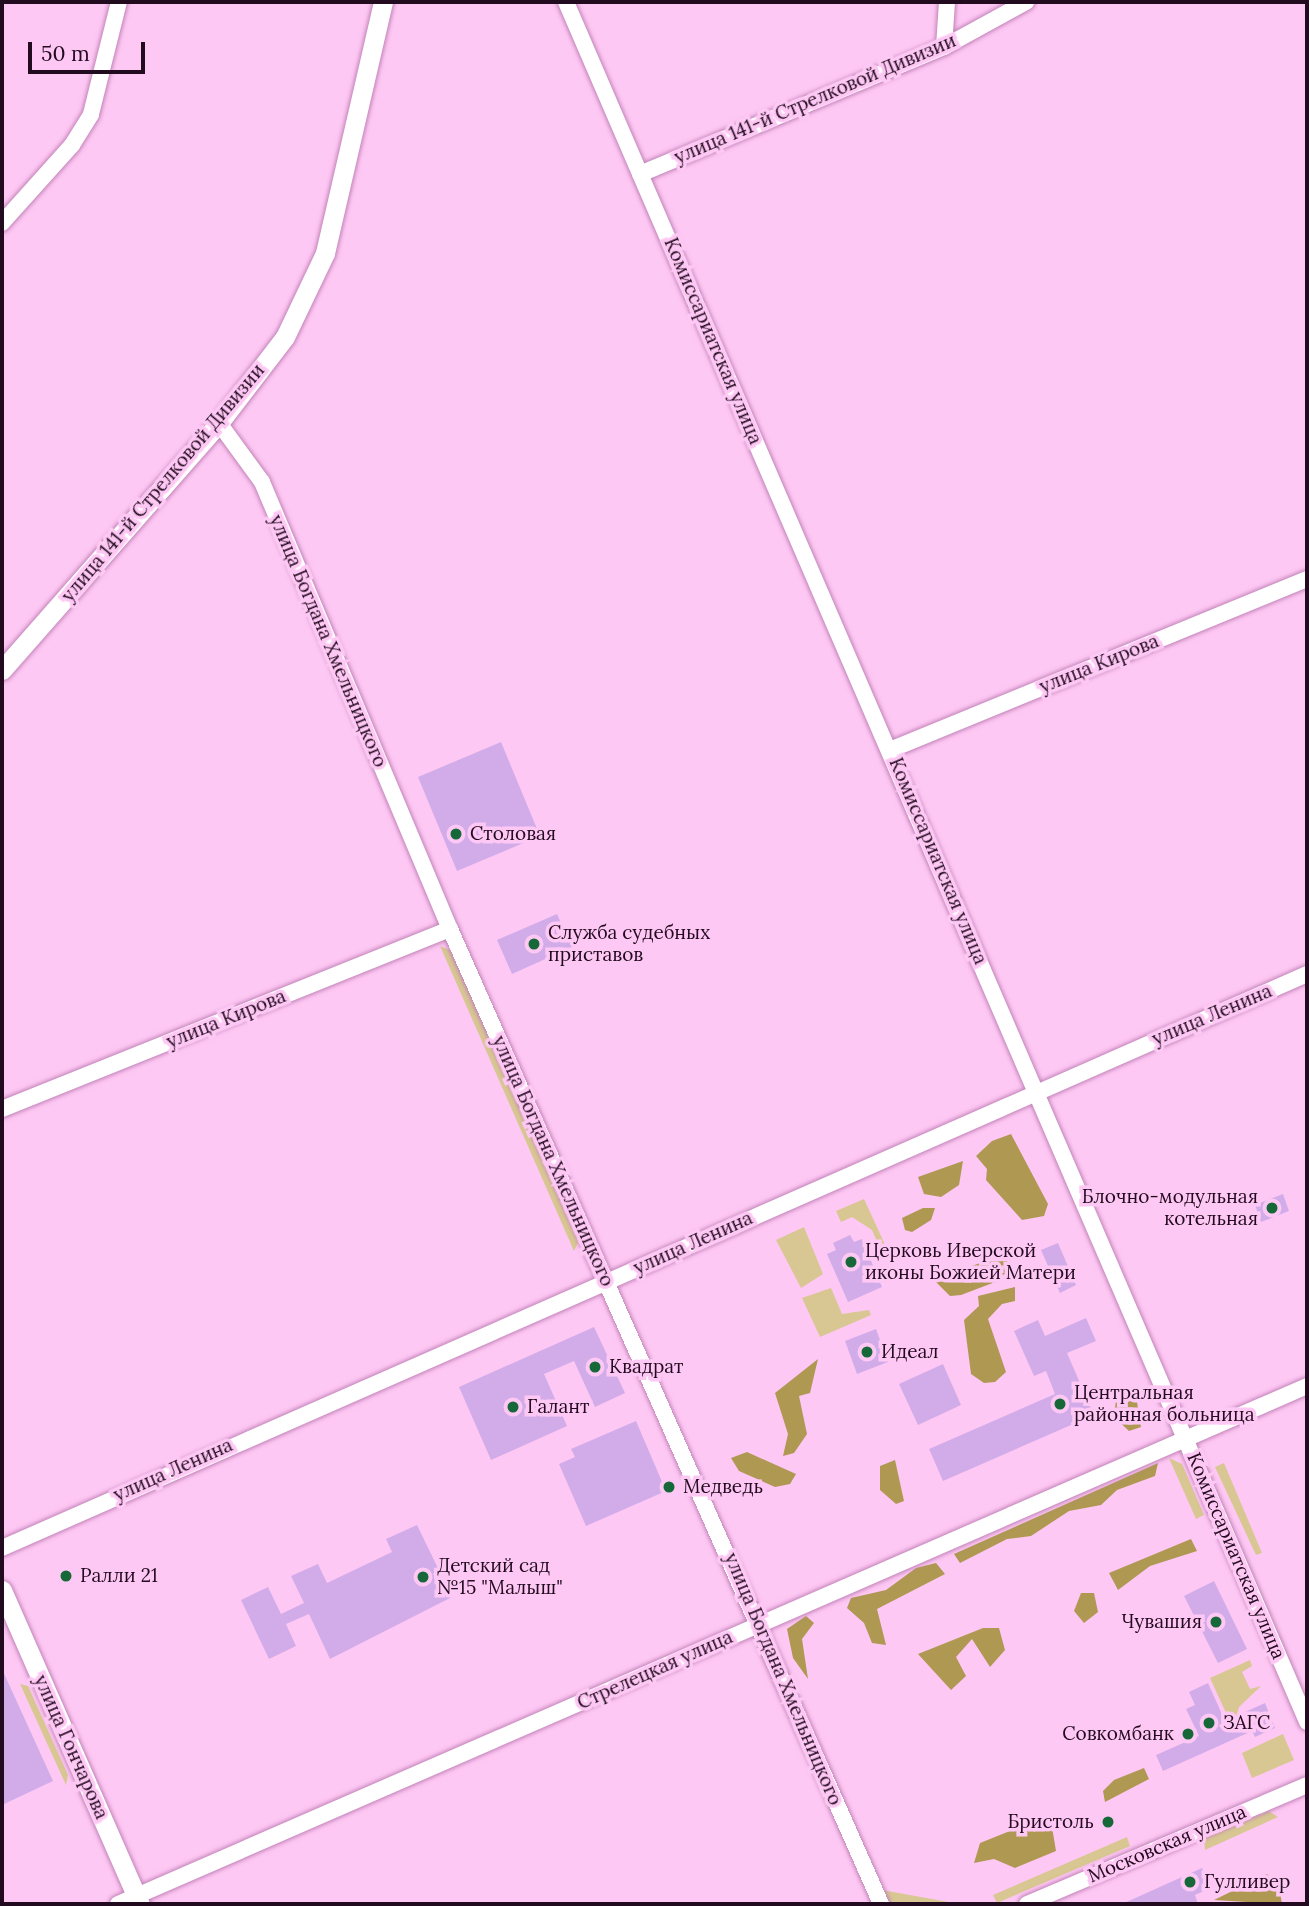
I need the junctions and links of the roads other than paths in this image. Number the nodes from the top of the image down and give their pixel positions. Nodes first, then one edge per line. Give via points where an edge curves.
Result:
1 (119, 2) edge
2 (383, 2) edge
3 (566, 2) edge
4 (947, 2) edge
5 (1026, 2) edge
6 (944, 47) junction
7 (640, 174) junction
8 (2, 223) edge
9 (219, 423) junction
10 (1307, 579) edge
11 (2, 670) edge
12 (890, 750) junction
13 (450, 929) junction
14 (1307, 974) edge
15 (1037, 1090) junction
16 (2, 1109) edge
17 (606, 1281) junction
18 (1307, 1386) edge
19 (1185, 1440) junction
20 (2, 1548) edge
21 (2, 1590) edge
22 (761, 1624) junction
23 (1307, 1722) edge
24 (1307, 1785) edge
25 (131, 1902) edge
26 (881, 1904) edge
27 (1027, 1904) edge

1 - 8 street via 90,114 72,145
2 - 9 main road, улица 141-й Стрелковой Дивизии via 325,253 285,337
3 - 7 street, Комиссариатская улица
4 - 6 street
5 - 6 street, улица 141-й Стрелковой Дивизии
6 - 7 street, улица 141-й Стрелковой Дивизии
7 - 12 street, Комиссариатская улица
9 - 11 main road, улица 141-й Стрелковой Дивизии
9 - 13 street, улица Богдана Хмельницкого via 262,482
10 - 12 street, улица Кирова
12 - 15 street, Комиссариатская улица
13 - 16 street, улица Кирова
13 - 17 street, улица Богдана Хмельницкого
14 - 15 street, улица Ленина
15 - 17 street, улица Ленина
15 - 19 street, Комиссариатская улица
17 - 20 street, улица Ленина
17 - 22 street, улица Богдана Хмельницкого
18 - 19 street, Стрелецкая улица
19 - 22 street, Стрелецкая улица
19 - 23 street, Комиссариатская улица
21 - 25 main road, улица Гончарова
22 - 25 street, Стрелецкая улица
22 - 26 street, улица Богдана Хмельницкого
24 - 27 street, Московская улица

